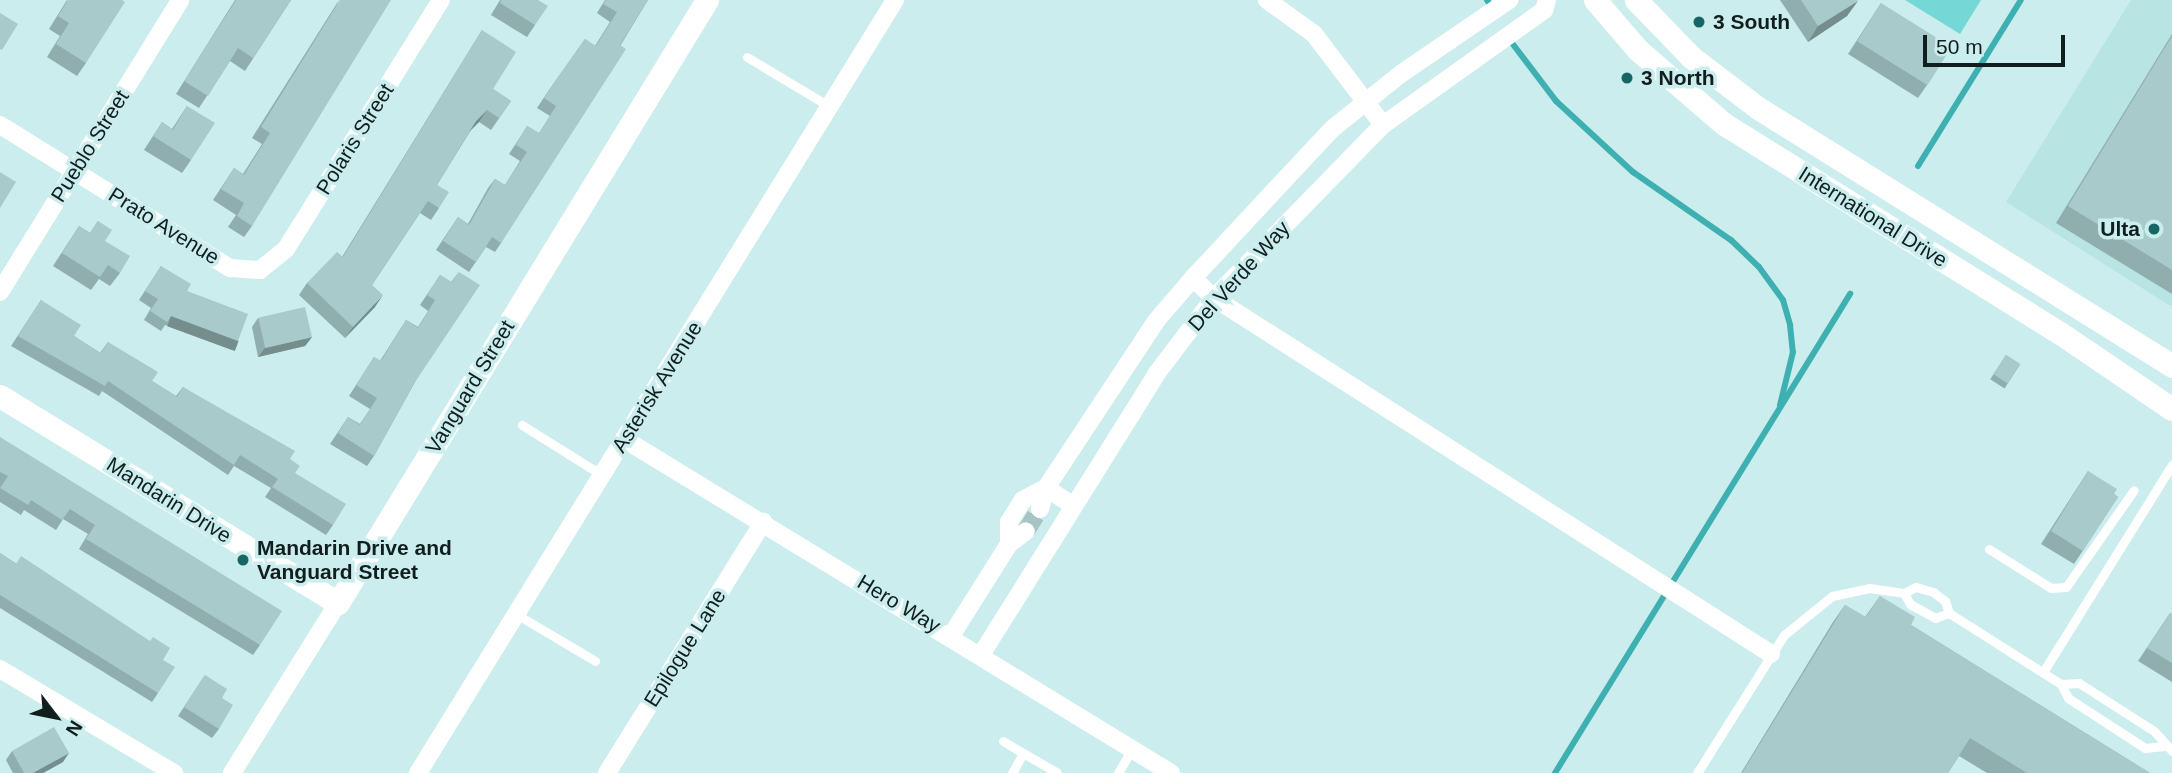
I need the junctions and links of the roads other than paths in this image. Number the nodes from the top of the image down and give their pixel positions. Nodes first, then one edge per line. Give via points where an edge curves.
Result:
1 (180, 0) edge
2 (441, 0) edge
3 (707, 0) edge
4 (895, 0) edge
5 (1267, 0) edge
6 (1509, 0) edge
7 (1547, 0) edge
8 (1595, 0) edge
9 (1636, 0) edge
10 (747, 57) dead end
11 (1366, 102) junction
12 (829, 106) junction
13 (0, 125) edge
14 (1382, 125) junction
15 (75, 171) junction
16 (260, 270) joint
17 (1193, 278) junction
18 (0, 292) edge
19 (1214, 298) junction
20 (2172, 366) edge
21 (0, 396) edge
22 (2172, 409) edge
23 (522, 425) dead end
24 (624, 439) junction
25 (2172, 465) edge
26 (602, 475) junction
27 (1046, 488) junction
28 (2134, 490) dead end
29 (1074, 506) junction
30 (1040, 509) tunnel mouth
31 (763, 522) junction
32 (1026, 531) tunnel mouth
33 (1009, 544) junction
34 (1989, 549) dead end
35 (1904, 593) junction
36 (338, 603) junction
37 (516, 614) junction
38 (1950, 614) junction
39 (951, 636) junction
40 (1771, 654) junction
41 (981, 655) junction
42 (595, 661) dead end
43 (2042, 672) junction
44 (3, 676) edge
45 (2061, 684) junction
46 (1003, 741) dead end
47 (2168, 748) edge
48 (1132, 749) junction
49 (1024, 753) junction
50 (174, 773) edge
51 (232, 773) edge
52 (418, 773) edge
53 (607, 773) edge
54 (1012, 773) edge
55 (1057, 773) edge
56 (1118, 773) edge
57 (1171, 773) edge
58 (1698, 773) edge

1 - 15 street, Pueblo Street
2 - 16 street, Polaris Street via 286,249
3 - 36 street, Vanguard Street
4 - 12 street, Asterisk Avenue
5 - 11 street via 1314,34
6 - 11 street, Del Verde Way
7 - 14 street, Del Verde Way via 1544,10
8 - 22 street, International Drive via 1638,50 1724,124 2060,332
9 - 20 street, International Drive via 1691,57 1758,108
10 - 12 lane
11 - 14 street
11 - 17 street, Del Verde Way via 1332,129
12 - 24 street, Asterisk Avenue
13 - 15 street, Prato Avenue
14 - 19 street, Del Verde Way
15 - 16 street, Prato Avenue via 230,268
15 - 18 street, Pueblo Street
17 - 19 street
17 - 27 street, Del Verde Way via 1156,321
19 - 29 street, Del Verde Way via 1157,373
19 - 40 street
21 - 36 street, Mandarin Drive
23 - 26 lane
24 - 26 street, Asterisk Avenue
24 - 31 street, Hero Way
25 - 43 lane
26 - 37 street, Asterisk Avenue
27 - 29 street
27 - 30 street, Del Verde Way
27 - 33 street, Del Verde Way via 1023,500 1009,522
28 - 34 lane via 2066,587 2051,587
29 - 41 street, Del Verde Way
31 - 39 street, Hero Way
31 - 53 street, Epilogue Lane
32 - 33 street, Del Verde Way
33 - 39 street, Del Verde Way
35 - 38 lane via 1910,604 1935,618
35 - 38 lane via 1916,587 1933,592 1945,601
35 - 40 lane via 1868,588 1832,596 1800,617
36 - 51 street, Vanguard Street
37 - 42 lane
37 - 52 street, Asterisk Avenue
38 - 43 lane
39 - 41 street, Hero Way
40 - 58 lane
41 - 48 street, Hero Way
43 - 45 lane
44 - 50 street
45 - 47 lane via 2079,683 2154,730
45 - 47 lane via 2068,698 2145,748
46 - 49 lane
48 - 56 lane
48 - 57 street, Hero Way
49 - 54 lane
49 - 55 lane

